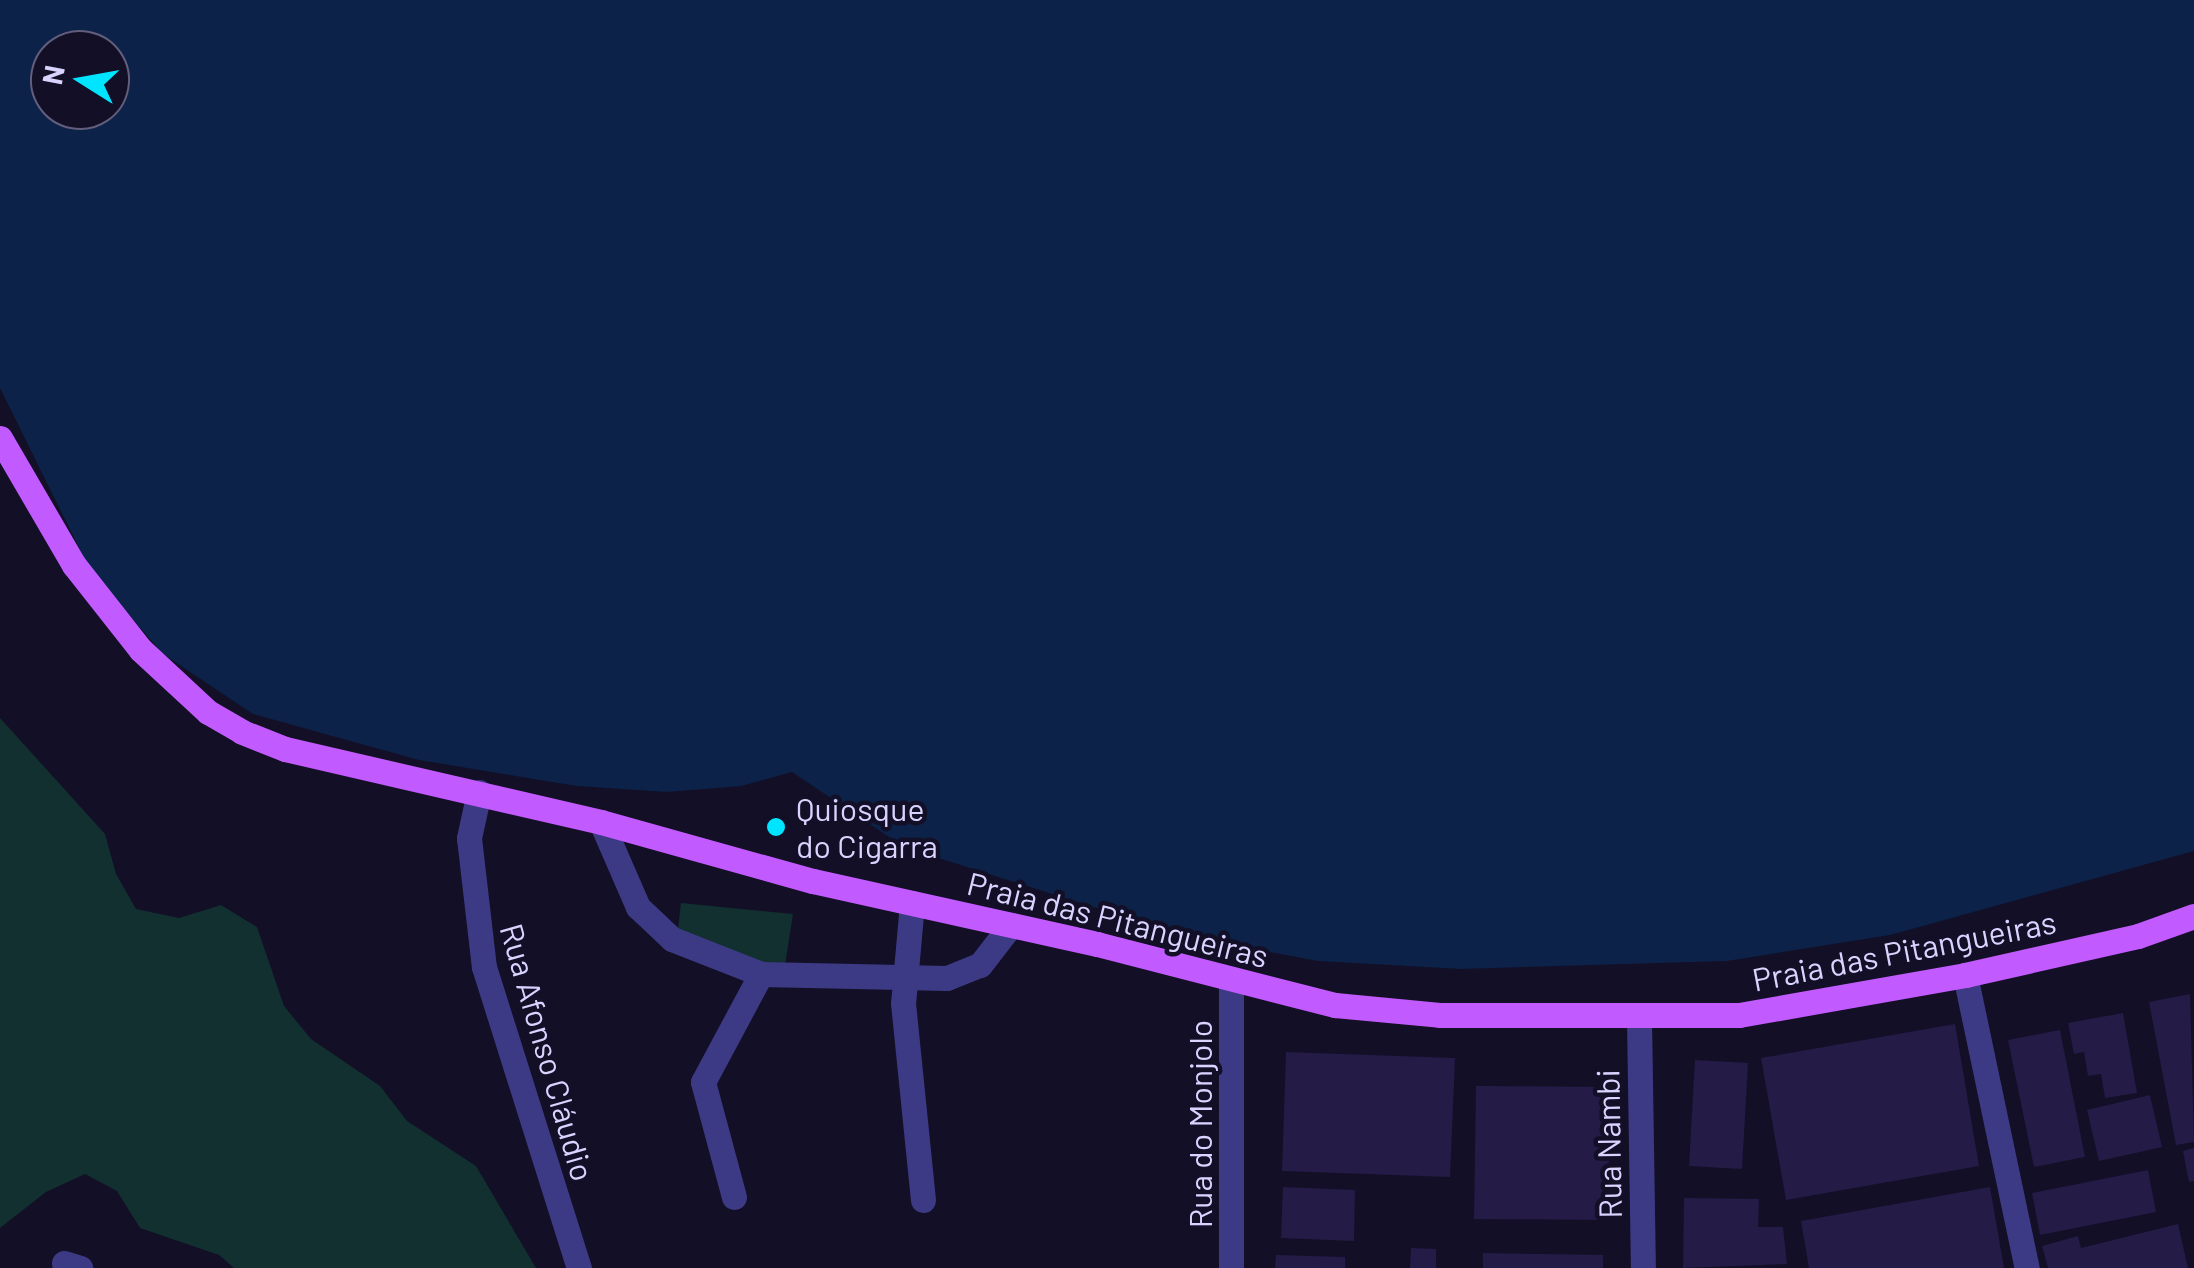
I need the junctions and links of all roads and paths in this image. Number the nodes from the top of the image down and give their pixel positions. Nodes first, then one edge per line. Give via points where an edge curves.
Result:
1 (0, 438) edge
2 (479, 792) junction
3 (601, 822) junction
4 (912, 903) junction
5 (2194, 916) edge
6 (1011, 924) junction
7 (761, 974) junction
8 (1965, 975) junction
9 (1231, 979) junction
10 (905, 982) junction
11 (1639, 1019) junction
12 (734, 1197) dead end
13 (923, 1200) dead end
14 (579, 1268) edge
15 (1231, 1268) edge
16 (1643, 1268) edge
17 (2027, 1268) edge

1 - 2 main road, Praia das Pitangueiras via 74,565 142,650 208,712 285,749
2 - 3 main road, Praia das Pitangueiras
2 - 14 street, Rua Afonso Cláudio via 468,838 484,967
3 - 4 main road, Praia das Pitangueiras
3 - 7 street via 638,907 672,939
4 - 6 main road, Praia das Pitangueiras
4 - 10 street
5 - 8 main road, Praia das Pitangueiras via 2138,936
6 - 9 main road, Praia das Pitangueiras
6 - 10 street via 980,965 947,978
7 - 10 street
7 - 12 street via 703,1082
8 - 11 main road, Praia das Pitangueiras via 1739,1015
8 - 17 street
9 - 11 main road, Praia das Pitangueiras via 1335,1006
9 - 15 street, Rua do Monjolo
10 - 13 street
11 - 16 street, Rua Nambi

